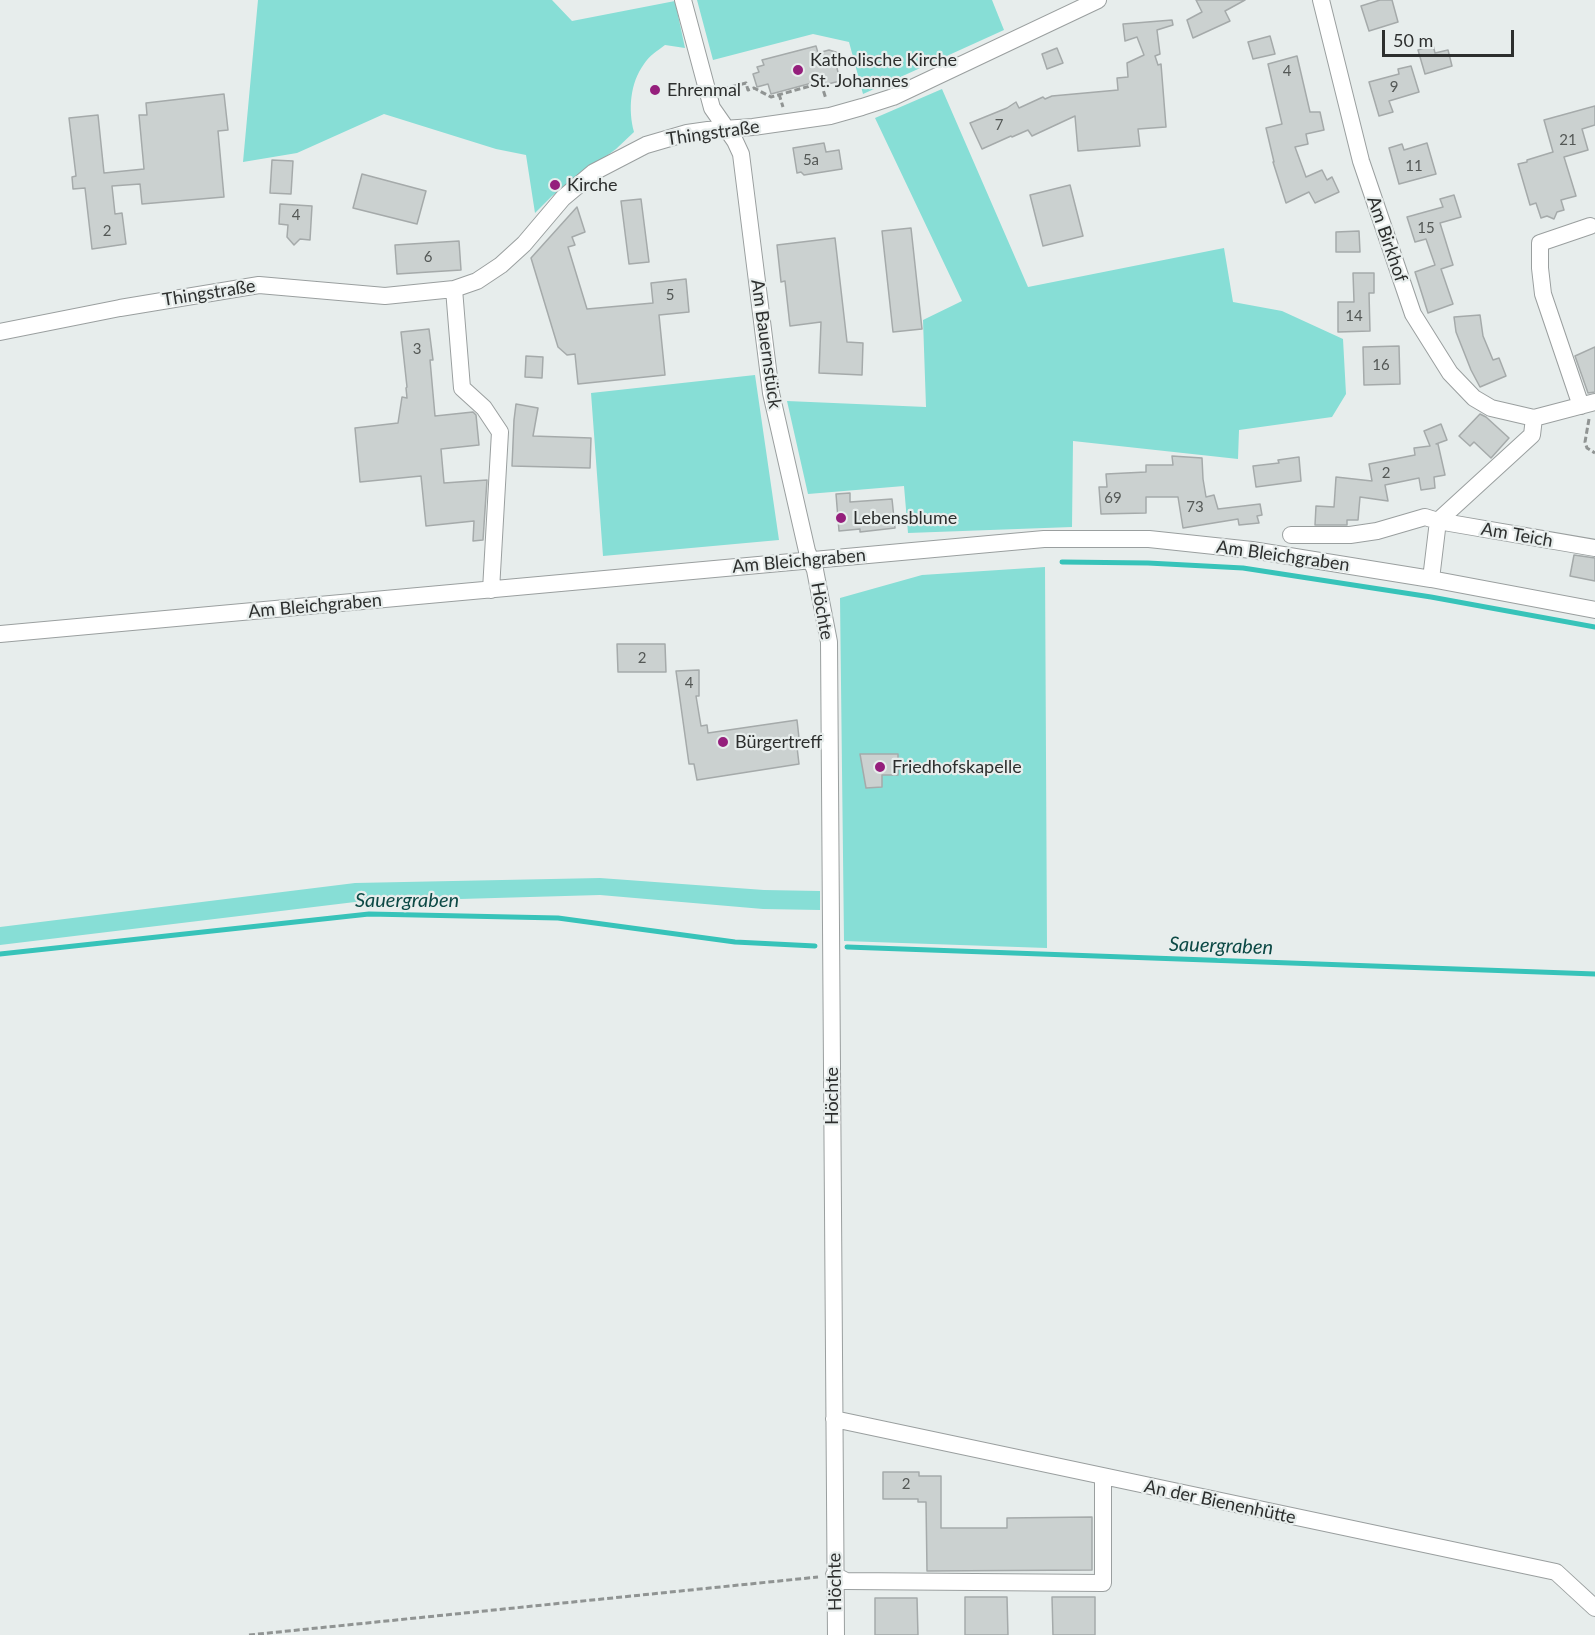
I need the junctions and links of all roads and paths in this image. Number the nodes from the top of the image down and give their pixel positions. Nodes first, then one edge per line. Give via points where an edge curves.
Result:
1 (683, 0) edge
2 (1098, 0) edge
3 (1321, 0) edge
4 (707, 93) junction
5 (830, 116) junction
6 (726, 129) junction
7 (1590, 226) dead end
8 (454, 289) junction
9 (0, 332) edge
10 (1589, 403) edge
11 (1534, 418) junction
12 (1595, 453) edge
13 (1438, 521) junction
14 (1291, 535) dead end
15 (1595, 548) edge
16 (811, 560) junction
17 (1431, 579) junction
18 (491, 590) junction
19 (1595, 610) edge
20 (0, 634) edge
21 (834, 1419) junction
22 (1103, 1477) junction
23 (834, 1575) junction
24 (1595, 1608) edge
25 (249, 1635) edge
26 (836, 1635) edge

1 - 4 street, Am Bauernstück
2 - 5 street, Thingstraße via 892,97
3 - 11 street, Am Birkhof via 1361,161 1413,314 1450,373 1474,398 1491,408
4 - 5 path via 746,83 748,90 754,88 771,97 821,83
4 - 6 street, Am Bauernstück
5 - 6 street, Thingstraße
6 - 8 street, Thingstraße via 687,133 646,145 594,172 563,198 501,265 477,281
6 - 16 street, Am Bauernstück via 741,154 771,393
7 - 10 street via 1540,243 1543,294
8 - 9 street, Thingstraße via 385,296 259,285
8 - 18 street via 462,388 484,408 500,432
10 - 11 street, Am Birkhof
10 - 12 path via 1586,442
11 - 13 street via 1532,435
13 - 14 street, Am Teich via 1425,518 1350,535
13 - 15 street, Am Teich
13 - 17 street
16 - 17 street, Am Bleichgraben via 1044,539 1149,539 1252,550
16 - 18 street, Am Bleichgraben
16 - 21 street, Höchte via 829,642
17 - 19 street, Am Bleichgraben
18 - 20 street, Am Bleichgraben
21 - 22 street, An der Bienenhütte
21 - 23 street, Höchte
22 - 23 street via 1103,1583 846,1581
22 - 24 street, An der Bienenhütte via 1556,1572
23 - 25 path
23 - 26 street, Höchte

